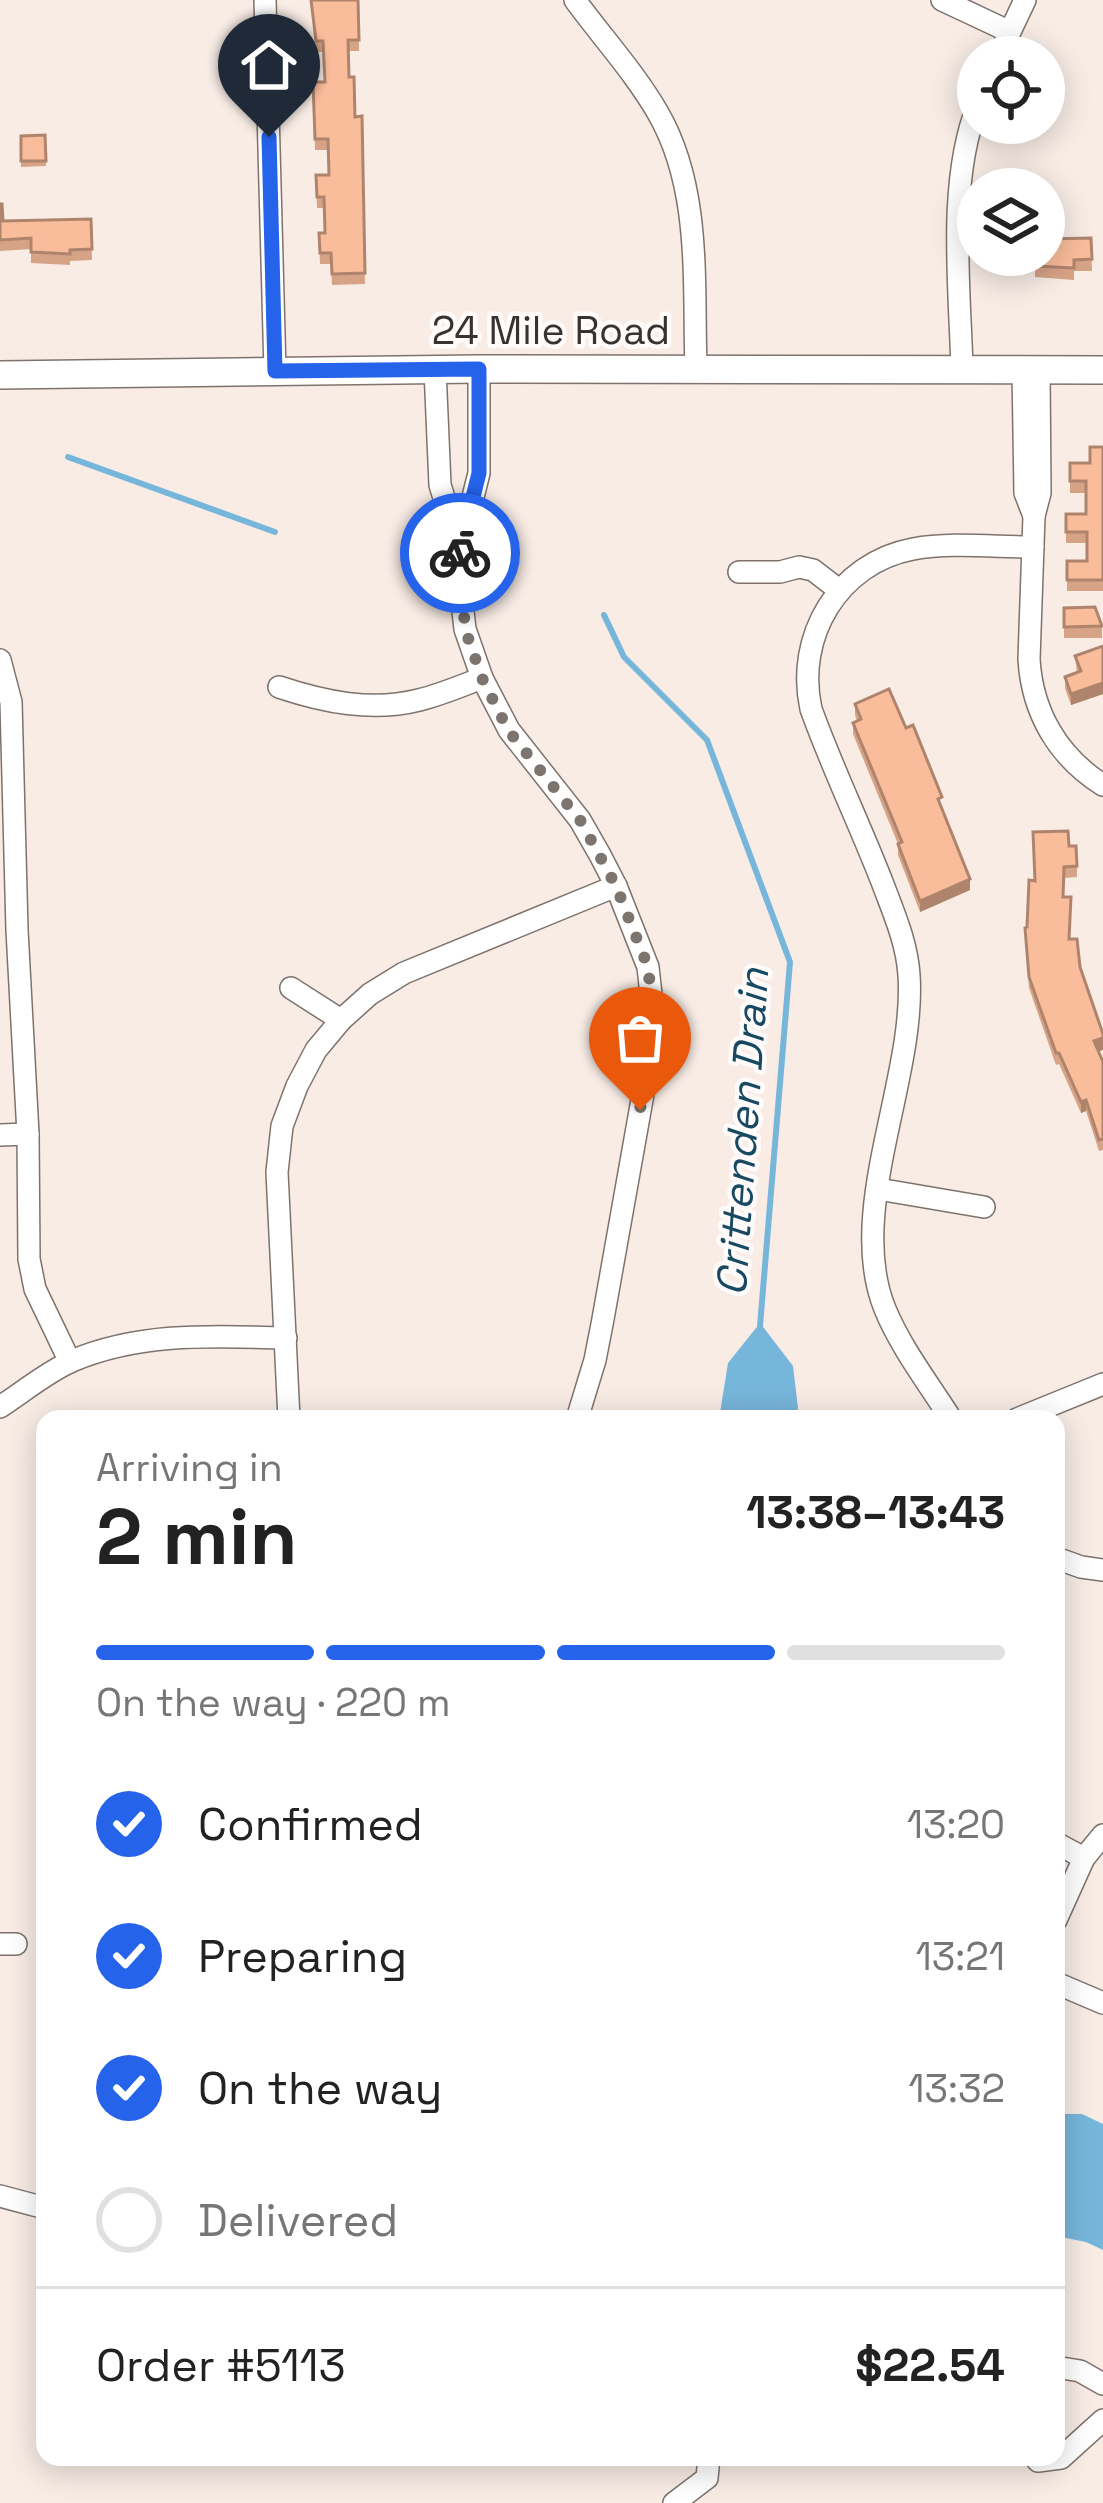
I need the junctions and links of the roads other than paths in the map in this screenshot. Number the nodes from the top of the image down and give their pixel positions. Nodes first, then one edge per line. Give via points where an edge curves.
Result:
1 (265, 0) edge
2 (575, 0) edge
3 (941, 0) edge
4 (1025, 0) edge
5 (1009, 31) junction
6 (1007, 36) edge
7 (966, 144) edge
8 (696, 368) junction
9 (435, 369) junction
10 (479, 369) junction
11 (962, 370) junction
12 (1031, 370) junction
13 (1103, 370) edge
14 (275, 371) junction
15 (0, 375) edge
16 (459, 519) junction
17 (1033, 547) junction
18 (739, 572) dead end
19 (839, 590) junction
20 (0, 660) edge
21 (482, 678) junction
22 (279, 687) dead end
23 (1103, 785) edge
24 (616, 886) junction
25 (291, 988) dead end
26 (341, 1020) junction
27 (28, 1133) junction
28 (0, 1135) edge
29 (878, 1189) junction
30 (984, 1207) dead end
31 (286, 1338) junction
32 (70, 1362) junction
33 (1103, 1384) edge
34 (0, 1407) edge
35 (289, 1410) edge
36 (580, 1410) edge
37 (946, 1410) edge
38 (1039, 1410) edge
39 (1065, 1561) edge
40 (1103, 1570) edge
41 (1103, 1835) edge
42 (1065, 1848) edge
43 (1084, 1858) junction
44 (1065, 1900) edge
45 (1065, 1986) edge
46 (1103, 2003) edge
47 (0, 2196) edge
48 (36, 2206) edge
49 (1065, 2369) edge
50 (1103, 2384) edge
51 (1103, 2420) edge
52 (1065, 2454) edge
53 (709, 2466) edge
54 (674, 2503) edge

1 - 14 street
2 - 8 street via 658,112 677,154 691,228
3 - 5 street
4 - 5 street
5 - 6 street
7 - 11 street
8 - 10 street, 24 Mile Road
8 - 11 street, 24 Mile Road
9 - 10 street, 24 Mile Road
9 - 14 street, 24 Mile Road
9 - 16 street via 440,485
10 - 16 street via 479,473
11 - 12 street, 24 Mile Road
12 - 13 street, 24 Mile Road
12 - 17 street via 1040,493
14 - 15 street, 24 Mile Road
16 - 21 street via 465,629
17 - 19 street via 916,548 881,559
17 - 23 street via 1033,688 1052,737
18 - 19 street via 800,567
19 - 29 street via 810,648 809,697 899,928 909,977
20 - 27 street via 11,702
21 - 22 street via 393,705 320,700
21 - 24 street via 508,730 580,820
24 - 26 street via 404,973
24 - 36 street via 648,967 653,1012 603,1319
25 - 26 street
26 - 31 street via 316,1050 282,1126
27 - 28 street
27 - 32 street via 29,1259
29 - 30 street
29 - 37 street via 872,1241 884,1308
31 - 32 street via 173,1337
31 - 35 street
32 - 34 street
33 - 38 street
39 - 40 street
41 - 43 street
42 - 43 street
43 - 44 street
45 - 46 street
47 - 48 street
49 - 50 street
51 - 52 street
53 - 54 street via 707,2478

